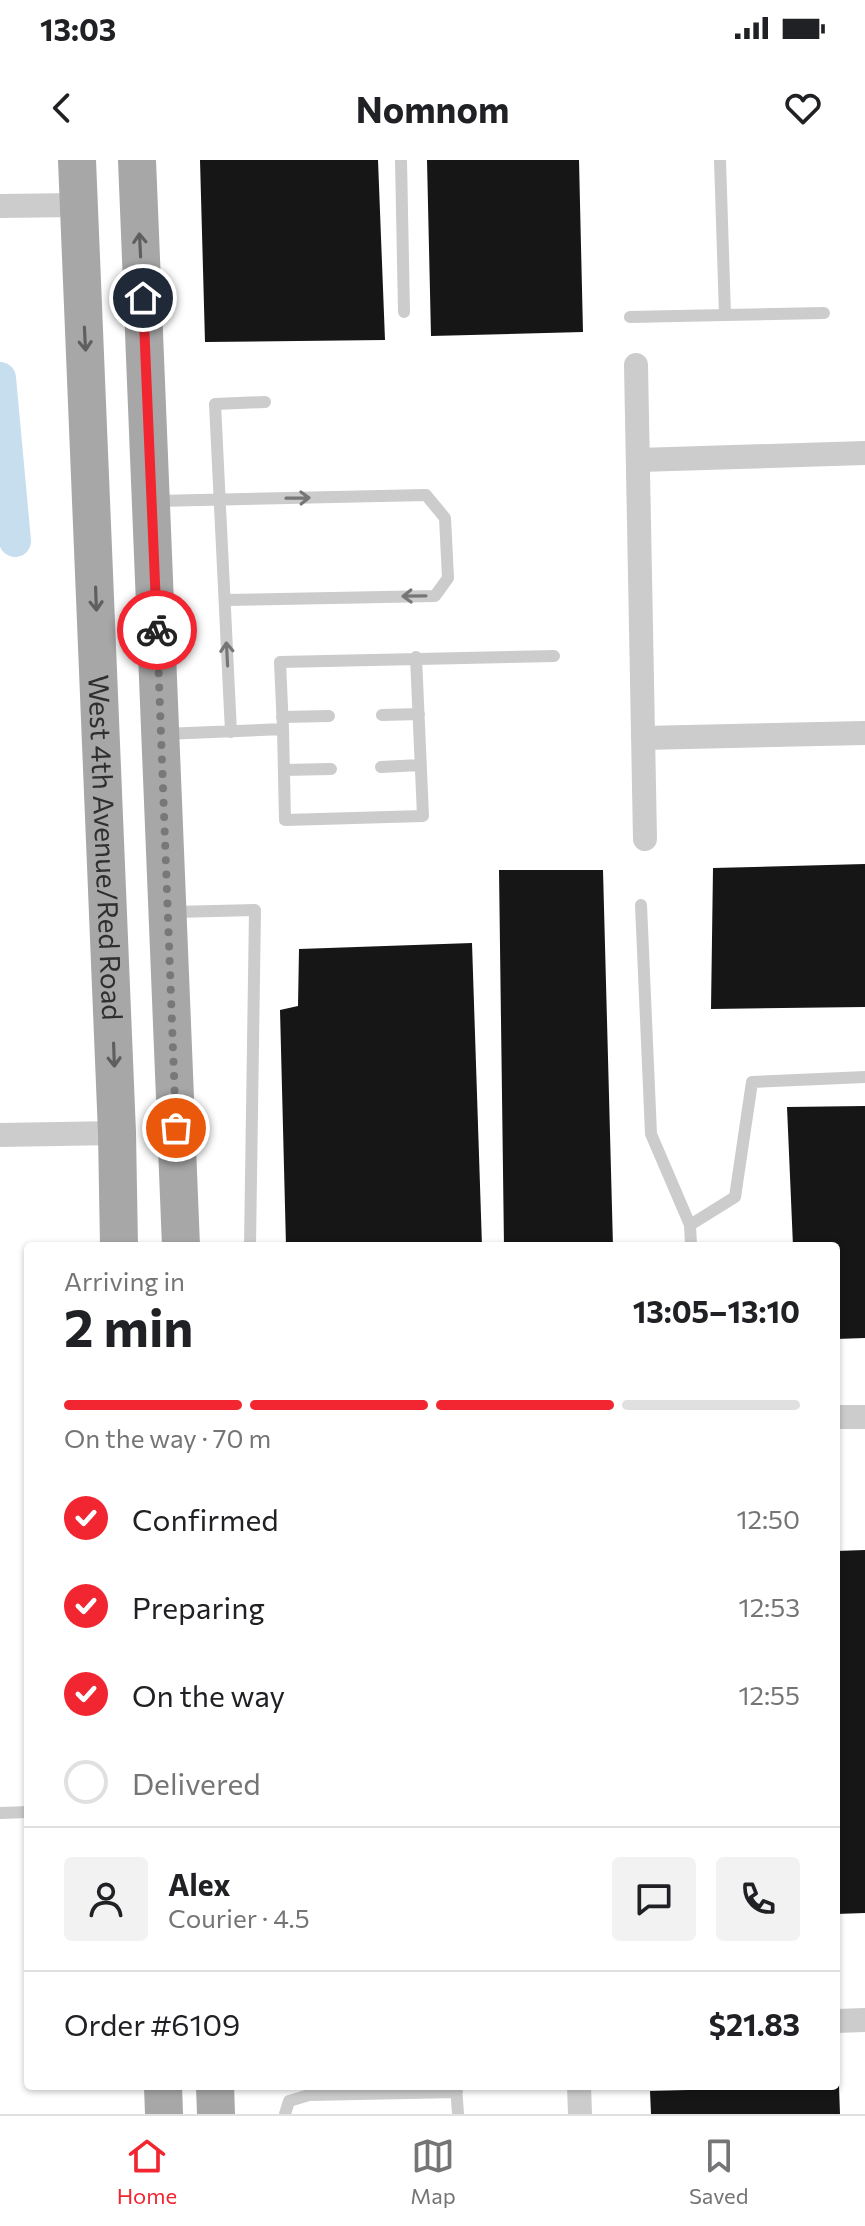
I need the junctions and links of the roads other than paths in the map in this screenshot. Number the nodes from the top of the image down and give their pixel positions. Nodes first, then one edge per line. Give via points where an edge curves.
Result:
1 (77, 160) edge
2 (137, 160) edge
3 (401, 160) edge
4 (720, 160) edge
5 (78, 205) junction
6 (0, 206) edge
7 (404, 312) dead end
8 (824, 313) dead end
9 (725, 315) junction
10 (630, 317) dead end
11 (636, 365) dead end
12 (265, 402) dead end
13 (865, 453) edge
14 (639, 460) junction
15 (220, 499) junction
16 (152, 501) junction
17 (225, 600) junction
18 (554, 656) dead end
19 (416, 657) junction
20 (419, 714) junction
21 (382, 715) dead end
22 (329, 716) dead end
23 (282, 723) junction
24 (231, 732) junction
25 (865, 733) edge
26 (161, 734) junction
27 (643, 738) junction
28 (420, 765) junction
29 (381, 767) dead end
30 (331, 769) dead end
31 (284, 770) junction
32 (645, 839) dead end
33 (641, 905) dead end
34 (168, 912) junction
35 (865, 1077) edge
36 (117, 1133) junction
37 (0, 1135) edge
38 (690, 1225) junction
39 (119, 1242) edge
40 (181, 1242) edge
41 (250, 1242) edge
42 (691, 1242) edge
43 (840, 1417) edge
44 (865, 1417) edge
45 (24, 1812) edge
46 (0, 1813) edge
47 (865, 2020) edge
48 (840, 2021) edge
49 (163, 2090) edge
50 (215, 2090) edge
51 (432, 2090) edge
52 (457, 2090) edge
53 (579, 2090) edge
54 (164, 2114) edge
55 (216, 2114) edge
56 (285, 2114) edge
57 (458, 2114) edge
58 (580, 2114) edge

1 - 5 main road, West 4th Avenue/Red Road
16 -> 2 main road, West 4th Avenue/Red Road
3 - 7 lane
4 - 9 lane
5 - 6 street
5 -> 36 main road, West 4th Avenue/Red Road
8 - 9 lane
9 - 10 lane
11 - 14 street
12 - 15 lane via 215,404
13 - 14 street
14 - 27 street
15 - 16 lane
15 - 17 lane
15 -> 17 lane via 426,495 445,518 448,578 435,596
16 - 26 main road, West 4th Avenue/Red Road
24 -> 17 lane
18 - 19 lane
19 - 20 lane
19 - 23 lane via 280,662
20 - 21 lane
20 - 28 lane
22 - 23 lane
23 - 24 lane
23 - 31 lane
24 - 26 lane
25 - 27 street
26 - 34 main road, West 4th Avenue/Red Road
27 - 32 street
28 - 29 lane
28 - 31 lane via 423,816 285,820
30 - 31 lane
33 - 38 lane via 651,1134
34 - 40 main road, West 4th Avenue/Red Road
34 - 41 lane via 255,910
35 - 38 lane via 752,1082 735,1197
36 - 37 street
36 - 39 main road, West 4th Avenue/Red Road
38 - 42 lane
43 - 44 street
45 - 46 lane
47 - 48 street
49 - 54 main road
50 - 55 main road
51 - 56 lane via 309,2095 289,2101
52 - 57 lane
53 - 58 street

